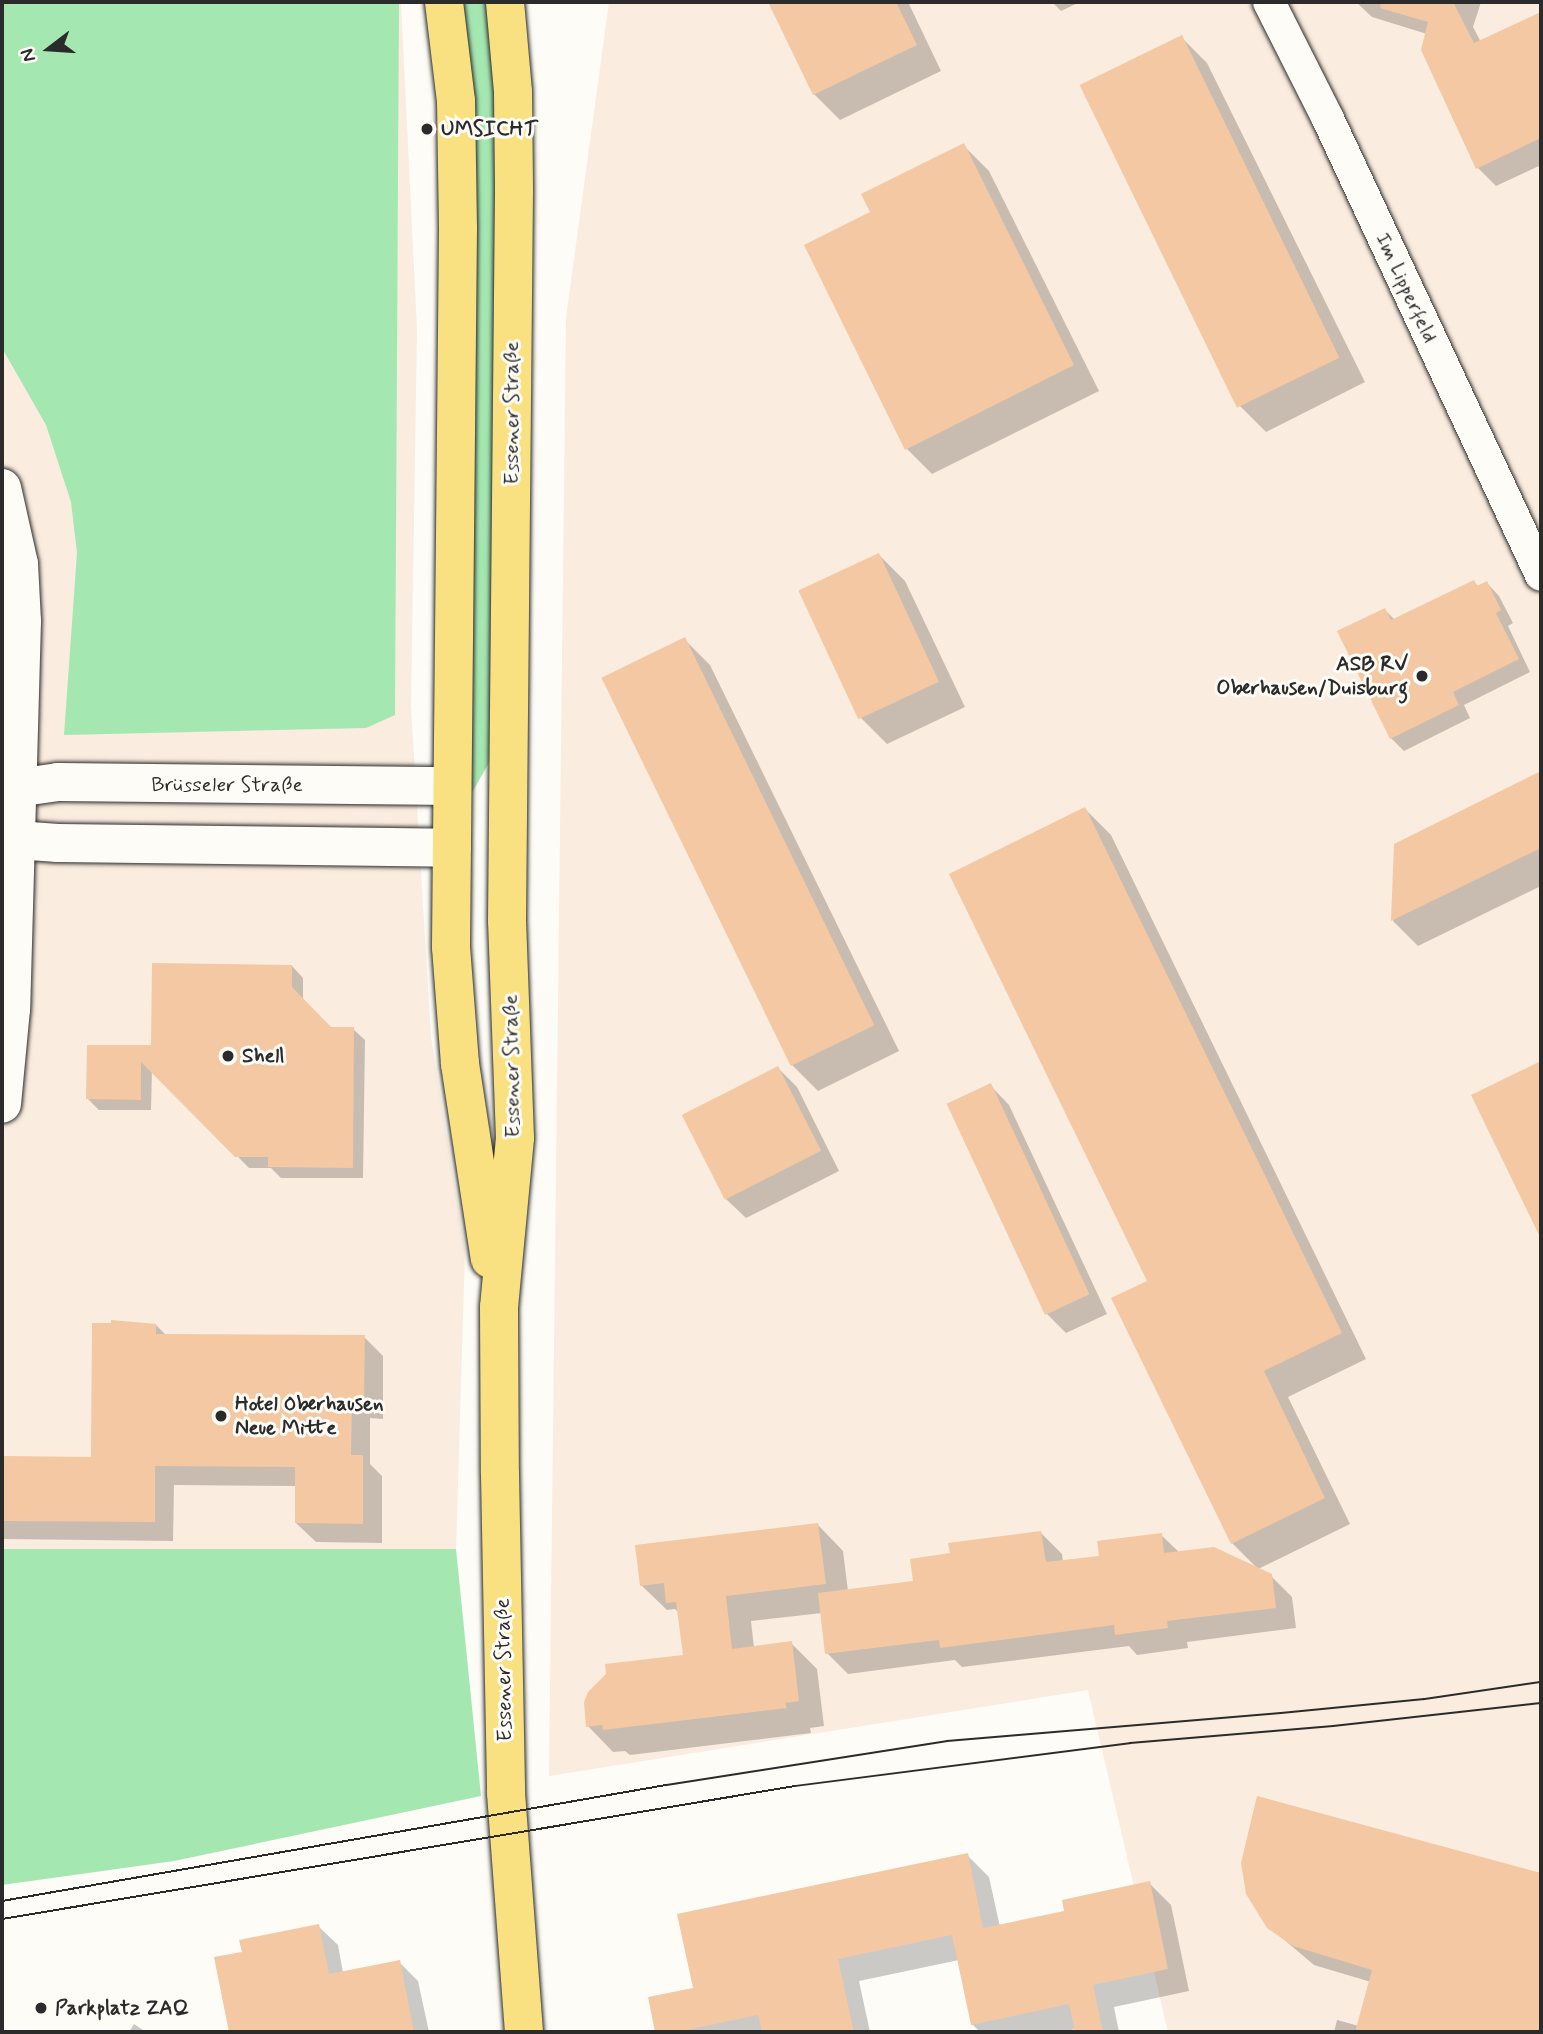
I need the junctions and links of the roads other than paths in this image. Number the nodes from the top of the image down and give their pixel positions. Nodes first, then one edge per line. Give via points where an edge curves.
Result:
1 (444, 2) edge
2 (505, 2) edge
3 (1269, 2) edge
4 (2, 488) edge
5 (1541, 575) edge
6 (452, 786) junction
7 (10, 788) edge
8 (508, 825) junction
9 (9, 840) edge
10 (452, 848) junction
11 (2, 1104) edge
12 (499, 1307) junction
13 (524, 2032) edge

1 - 6 main road, Essener Straße via 456,101 458,228
2 - 8 main road, Essener Straße via 513,92 514,191
3 - 5 street, Im Lipperfeld
4 - 7 street via 22,591
6 - 7 street, Brüsseler Straße via 58,782
6 - 8 main road
6 - 10 main road, Essener Straße
7 - 9 street
8 - 10 main road
8 - 12 main road, Essener Straße via 515,1138
9 - 10 street
9 - 11 street via 11,1009
10 - 12 main road, Essener Straße via 454,1013
12 - 13 main road, Essener Straße via 506,1793

